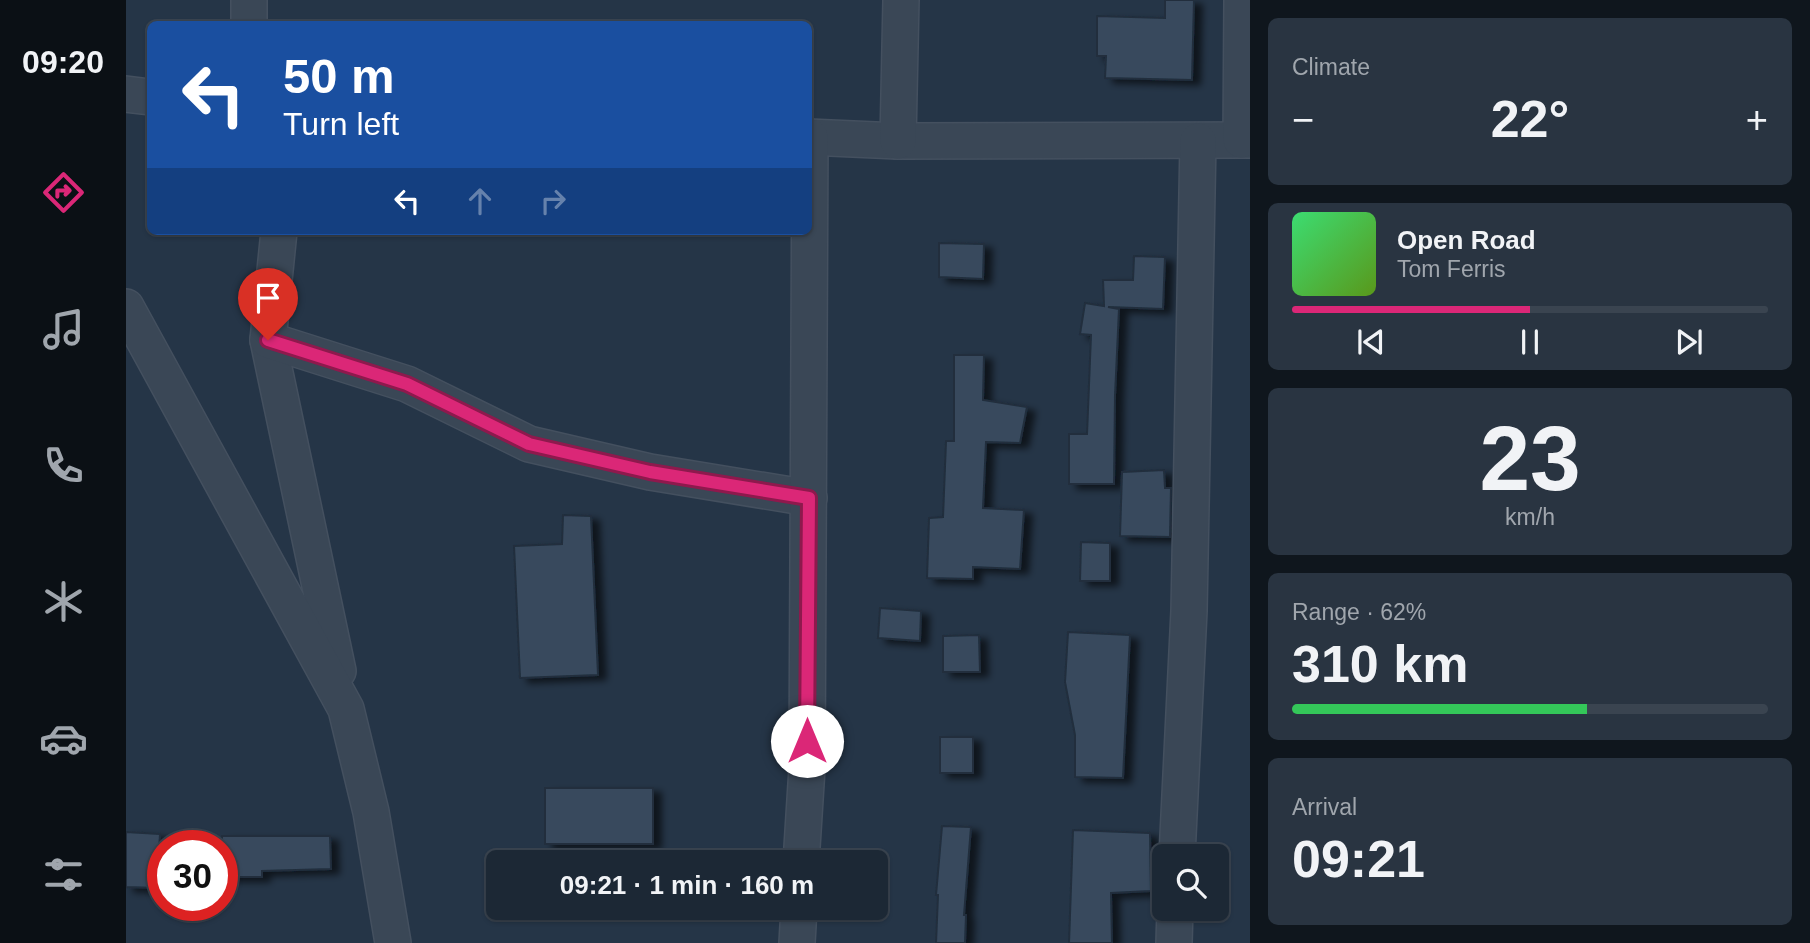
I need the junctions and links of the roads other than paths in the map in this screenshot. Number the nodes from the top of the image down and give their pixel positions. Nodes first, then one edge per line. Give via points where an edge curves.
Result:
1 (249, 0) edge
2 (901, 0) edge
3 (1242, 0) edge
4 (249, 21) edge
5 (126, 94) edge
6 (147, 97) edge
7 (812, 137) edge
8 (1245, 140) edge
9 (1198, 141) junction
10 (898, 142) junction
11 (279, 235) edge
12 (809, 235) edge
13 (126, 307) edge
14 (268, 340) junction
15 (809, 498) junction
16 (346, 709) junction
17 (1178, 844) edge
18 (802, 850) edge
19 (798, 920) edge
20 (1175, 921) edge
21 (393, 943) edge
22 (797, 943) edge
23 (1174, 943) edge

1 - 4 street
2 - 10 street
3 - 8 street
5 - 6 street
7 - 10 street
8 - 9 street
9 - 10 street
9 - 17 street via 1189,611
11 - 14 street
12 - 15 street
13 - 16 street
14 - 15 street via 407,384 529,444 650,472
14 - 16 street
15 - 18 street via 807,768
16 - 21 street via 371,812
19 - 22 street
20 - 23 street

